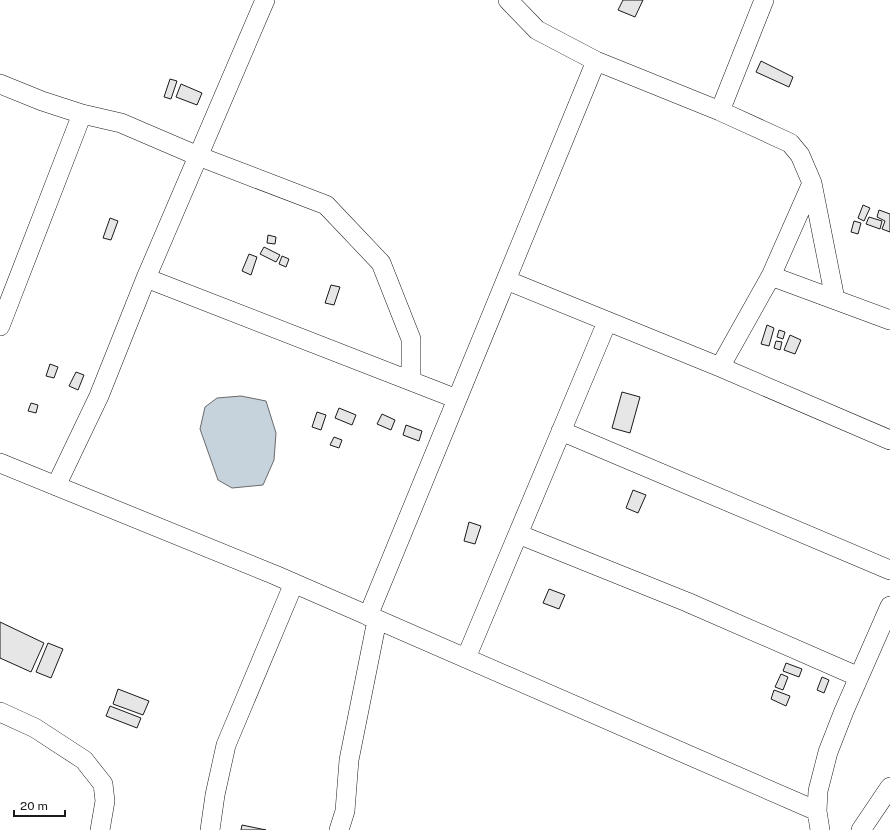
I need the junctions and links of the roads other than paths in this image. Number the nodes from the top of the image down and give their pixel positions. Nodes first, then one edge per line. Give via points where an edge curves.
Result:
1 (265, 0) edge
2 (764, 0) edge
3 (515, 3) edge
4 (596, 61) junction
5 (0, 84) edge
6 (720, 110) junction
7 (82, 114) junction
8 (198, 156) junction
9 (812, 184) junction
10 (771, 276) junction
11 (146, 278) junction
12 (506, 280) junction
13 (835, 299) junction
14 (888, 315) edge
15 (607, 322) junction
16 (0, 326) edge
17 (720, 367) junction
18 (411, 381) junction
19 (457, 399) junction
20 (561, 431) junction
21 (890, 440) edge
22 (0, 463) edge
23 (56, 486) junction
24 (518, 534) junction
25 (890, 570) edge
26 (294, 583) junction
27 (890, 606) edge
28 (373, 618) junction
29 (466, 658) junction
30 (859, 677) junction
31 (0, 712) edge
32 (890, 786) edge
33 (817, 811) junction
34 (100, 830) edge
35 (210, 830) edge
36 (339, 830) edge
37 (820, 830) edge
38 (861, 830) edge

1 - 8 street
2 - 6 street
3 - 4 street via 537,30
4 - 6 street
4 - 12 street
5 - 7 street
6 - 9 street via 790,143 800,155
7 - 8 street via 121,123
7 - 16 street
8 - 11 street
8 - 18 street via 326,205 381,263 411,339
9 - 10 street
9 - 13 street
10 - 13 street
10 - 17 street
11 - 18 street
11 - 23 street via 99,396
12 - 15 street
12 - 19 street
13 - 14 street
15 - 17 street
15 - 20 street
17 - 21 street
18 - 19 street
19 - 28 street
20 - 24 street
20 - 25 street
22 - 23 street
23 - 26 street
24 - 29 street
24 - 30 street via 686,602
26 - 28 street
26 - 35 street via 226,745
27 - 30 street
28 - 29 street
28 - 36 street via 349,760 345,811
29 - 33 street
30 - 33 street via 828,752 818,791
31 - 34 street via 34,728 84,760 103,784 105,801
32 - 38 street
33 - 37 street

